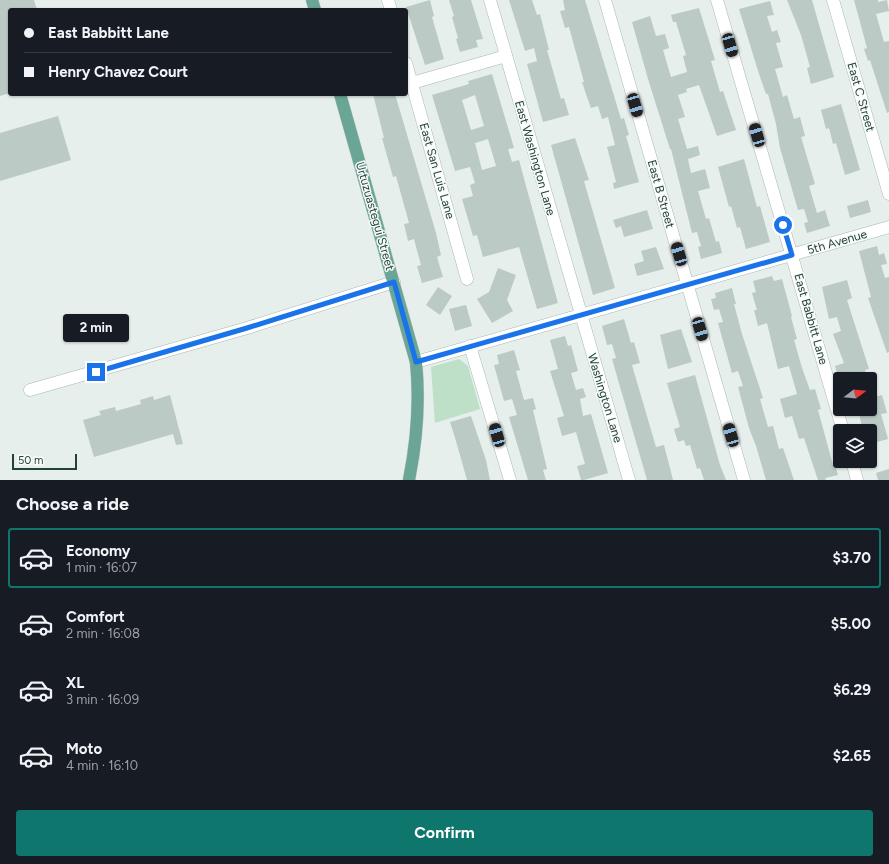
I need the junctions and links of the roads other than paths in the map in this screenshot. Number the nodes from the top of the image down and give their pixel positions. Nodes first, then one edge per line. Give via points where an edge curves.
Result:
1 (490, 0) edge
2 (605, 0) edge
3 (717, 0) edge
4 (833, 0) edge
5 (506, 56) junction
6 (408, 70) edge
7 (412, 83) junction
8 (341, 96) edge
9 (889, 194) edge
10 (889, 227) edge
11 (792, 255) junction
12 (467, 279) dead end
13 (394, 282) junction
14 (687, 284) junction
15 (580, 315) junction
16 (470, 346) junction
17 (416, 362) junction
18 (30, 390) dead end
19 (841, 424) edge
20 (854, 468) edge
21 (409, 480) edge
22 (510, 480) edge
23 (629, 480) edge
24 (744, 480) edge
25 (857, 480) edge

1 - 5 street, East Washington Lane
2 - 14 street, East B Street
3 - 11 street, East Babbitt Lane
4 - 9 street, East C Street
5 - 7 street
5 - 15 street, East Washington Lane
6 - 7 street, East San Luis Lane
7 - 12 street, East San Luis Lane
8 - 13 main road, Urtuzuastegui Street
10 - 11 street, 5th Avenue
11 - 14 street, 5th Avenue
11 - 19 street, East Babbitt Lane
13 - 17 main road, Urtuzuastegui Street
13 - 18 street via 247,328
14 - 15 street, 5th Avenue
14 - 24 street, East B Street
15 - 16 street, 5th Avenue
15 - 23 street, Washington Lane
16 - 17 street, 5th Avenue
16 - 22 street
17 - 21 main road, Urtuzuastegui Street via 418,416
20 - 25 street

